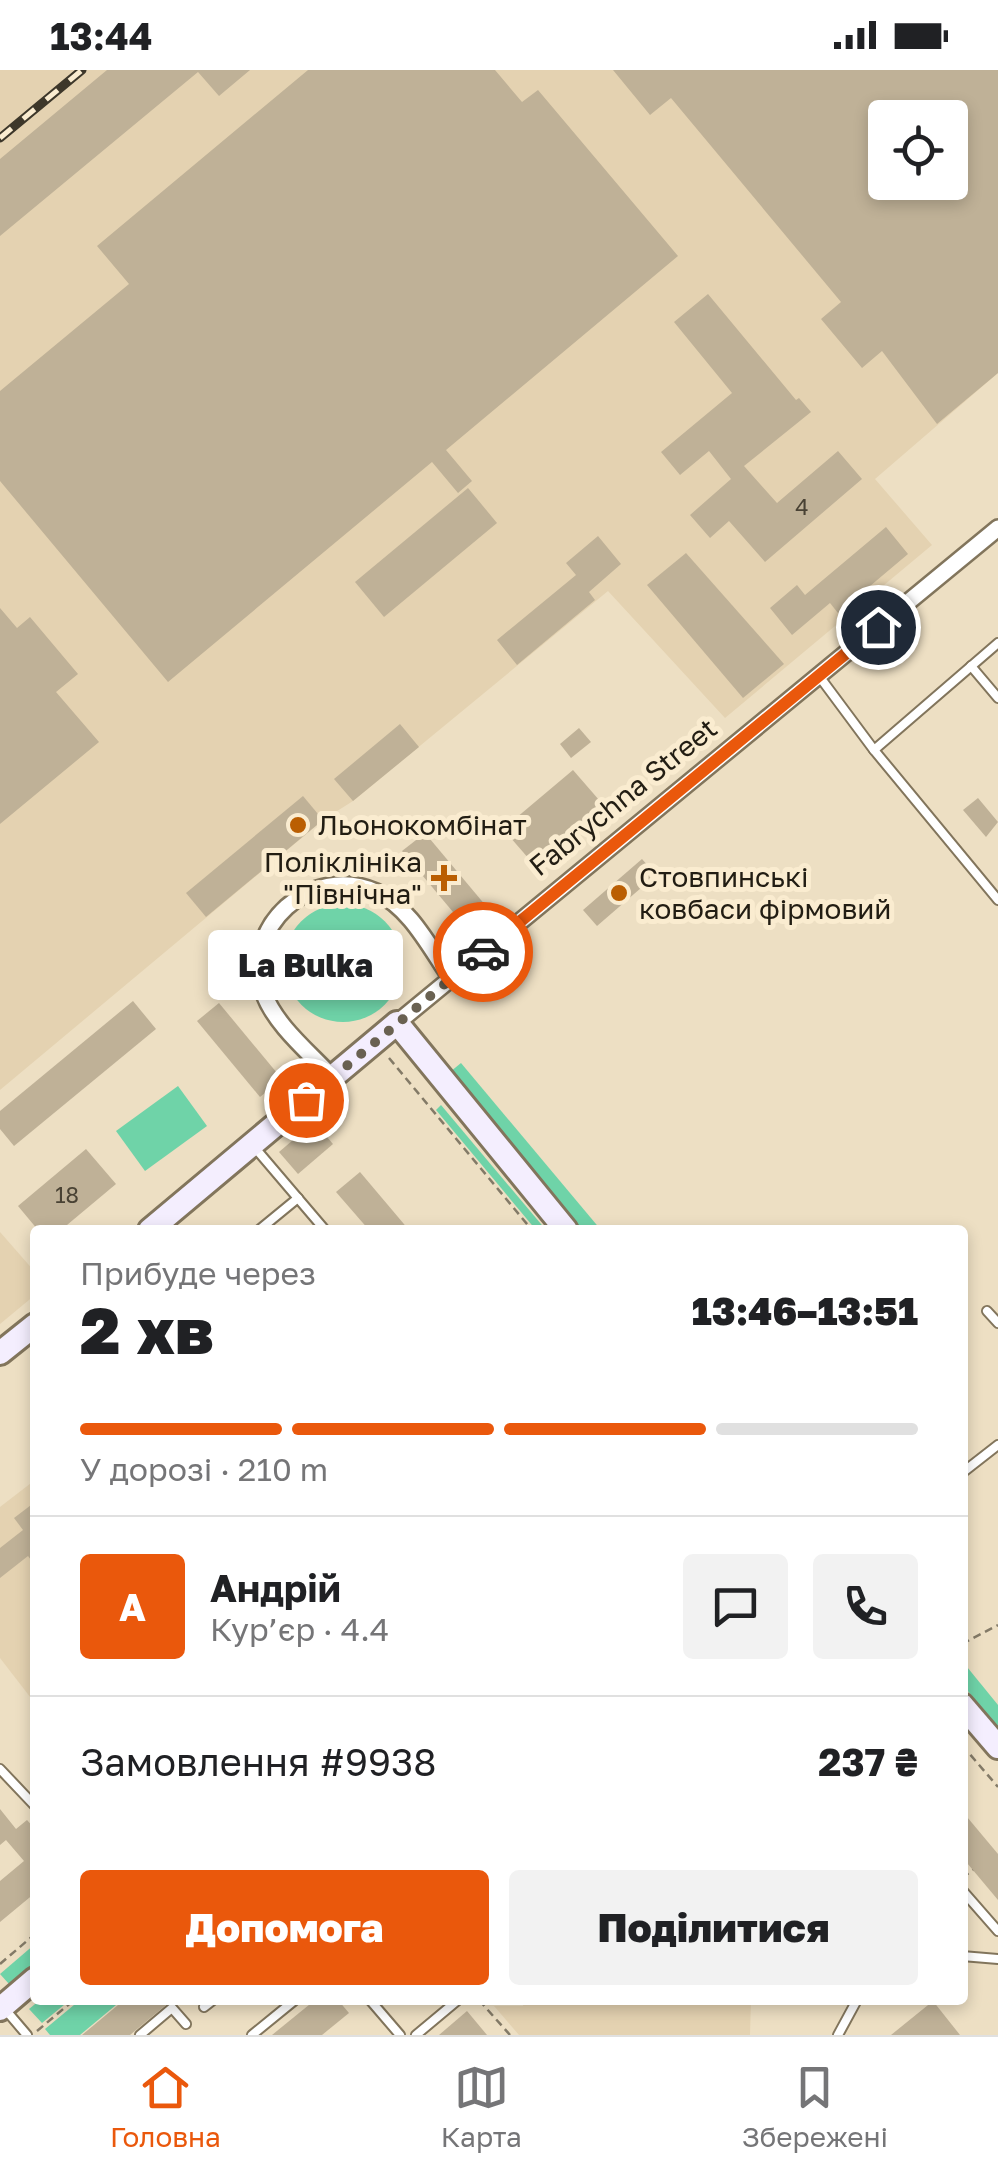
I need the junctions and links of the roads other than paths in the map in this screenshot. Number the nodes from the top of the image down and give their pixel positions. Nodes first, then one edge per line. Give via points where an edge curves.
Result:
1 (998, 528) edge
2 (998, 643) edge
3 (972, 666) junction
4 (819, 676) junction
5 (998, 698) edge
6 (874, 750) junction
7 (998, 900) edge
8 (451, 978) junction
9 (397, 1023) junction
10 (332, 1077) junction
11 (252, 1146) junction
12 (298, 1198) junction
13 (156, 1225) edge
14 (265, 1225) edge
15 (321, 1225) edge
16 (562, 1225) edge
17 (987, 1311) dead end
18 (998, 1323) edge
19 (30, 1329) edge
20 (0, 1353) edge
21 (998, 1445) edge
22 (968, 1469) edge
23 (968, 1712) edge
24 (998, 1747) edge
25 (0, 1768) edge
26 (30, 1801) edge
27 (968, 1897) edge
28 (998, 1931) edge
29 (968, 1956) edge
30 (998, 1958) edge
31 (30, 1983) edge
32 (207, 2005) edge
33 (289, 2005) edge
34 (374, 2005) edge
35 (452, 2005) edge
36 (854, 2005) edge
37 (1, 2008) edge
38 (204, 2008) dead end
39 (186, 2024) dead end
40 (29, 2035) edge
41 (140, 2035) edge
42 (252, 2035) edge
43 (400, 2035) edge
44 (416, 2035) edge
45 (838, 2035) edge

1 - 4 street, Fabrychna Street
2 - 3 lane
3 - 5 lane
3 - 6 lane
4 - 6 lane
4 - 8 street, Fabrychna Street
6 - 7 lane
8 - 9 street, Fabrychna Street
8 - 10 street via 408,916 374,890 331,885 292,901 266,935 259,963 263,991 276,1016
9 - 10 street, Fabrychna Street
9 - 16 street
10 - 11 street, Fabrychna Street
11 - 12 lane
11 - 13 street, Fabrychna Street
12 - 14 lane
12 - 15 lane
17 - 18 lane
19 - 20 street
21 - 22 lane
23 - 24 street
25 - 26 lane
27 - 28 lane
29 - 30 lane
31 - 37 street
32 - 38 lane
33 - 42 lane
34 - 43 lane
35 - 44 lane
36 - 45 lane
37 - 40 lane
39 - 41 lane via 172,2008

